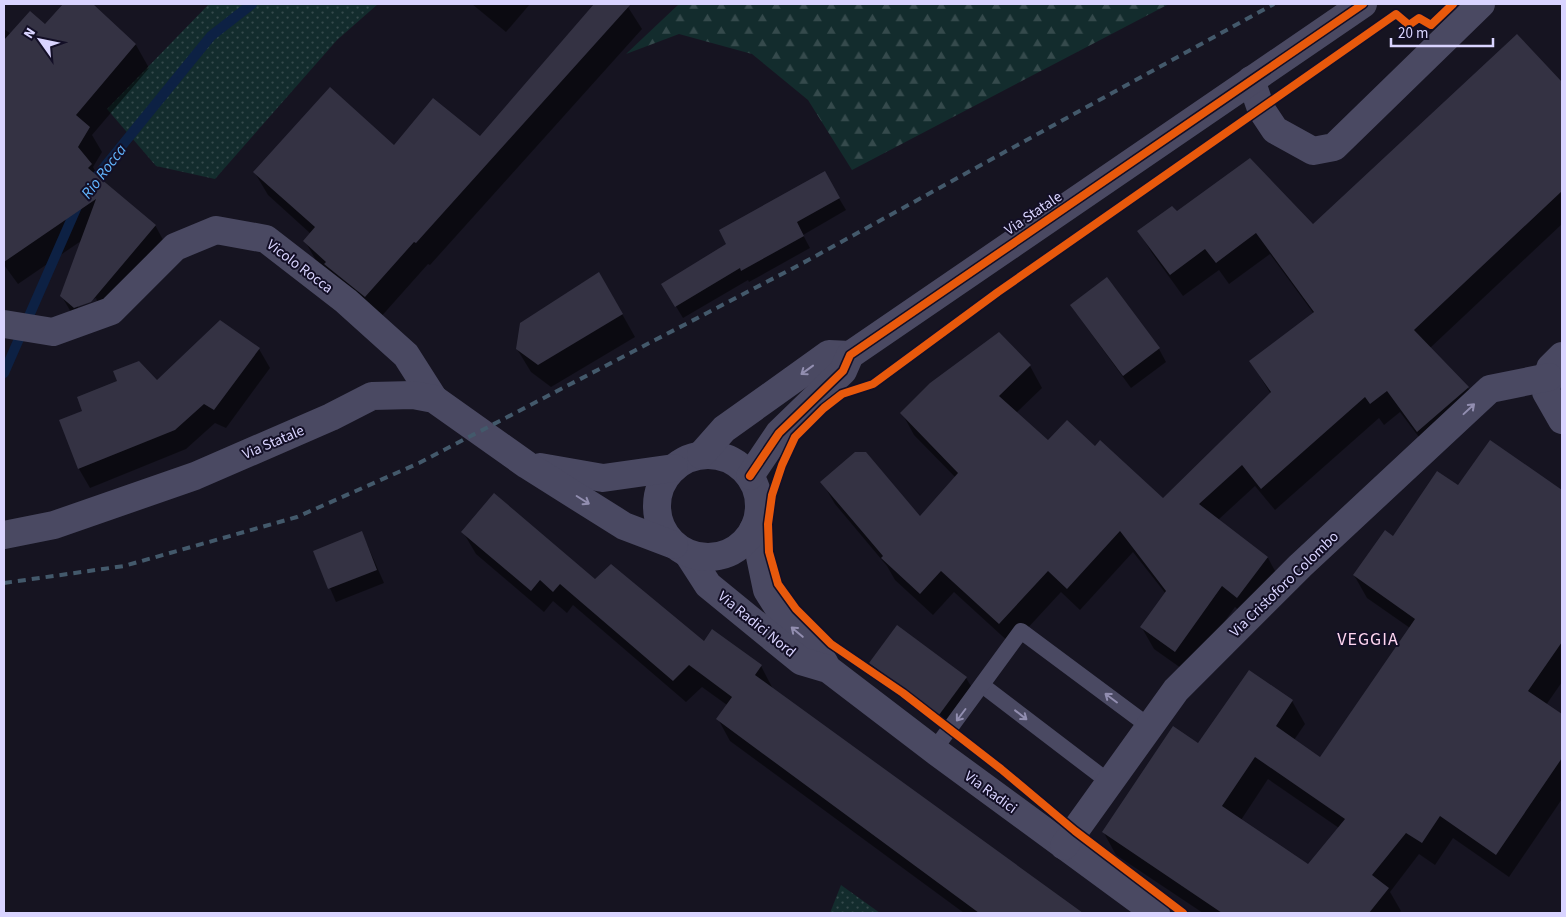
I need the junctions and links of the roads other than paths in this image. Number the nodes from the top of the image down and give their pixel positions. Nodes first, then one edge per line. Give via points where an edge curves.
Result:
1 (1364, 4) edge
2 (1481, 4) edge
3 (1251, 80) junction
4 (4, 324) edge
5 (850, 355) junction
6 (1555, 367) edge
7 (434, 399) junction
8 (1562, 420) edge
9 (701, 455) junction
10 (527, 465) junction
11 (674, 468) junction
12 (750, 476) junction
13 (754, 528) junction
14 (4, 535) edge
15 (681, 549) junction
16 (828, 669) junction
17 (982, 685) junction
18 (1150, 726) junction
19 (934, 750) junction
20 (1110, 782) junction
21 (1064, 846) junction
22 (1156, 913) edge

1 - 3 street, Via Statale
2 - 3 street via 1334,147 1313,151 1275,130 1261,109
3 - 5 street, Via Statale
4 - 7 street, Vicolo Rocca via 52,332 111,310 175,247 216,230 258,237 266,239 346,301 406,355
5 -> 9 street, Via Statale via 830,354 724,429
5 - 12 street, Via Statale via 843,371 779,433
6 - 8 street via 1546,392
18 -> 6 street, Via Cristoforo Colombo via 1176,690 1279,587 1490,389
7 - 10 street, Via Statale
7 - 14 street, Via Statale via 372,396 194,476 54,525
9 - 11 street, Via Statale
9 - 12 street via 728,459
10 - 11 street, Via Statale via 604,478
10 -> 15 street, Via Statale via 624,526
11 - 15 street, Via Statale via 663,481 657,498 658,515 663,532
12 - 13 street, Via Statale via 759,502
13 - 15 street, Via Statale via 746,542 718,556 703,558
16 -> 13 street, Via Radici Nord via 814,646 789,625 767,590
15 - 16 street, Via Radici Nord via 708,585 802,661
16 - 19 street, Via Radici
18 -> 17 lane via 1021,631
17 -> 19 lane
17 -> 20 lane
18 - 20 street, Via Cristoforo Colombo
19 - 21 street, Via Radici
20 - 21 street, Via Cristoforo Colombo
21 - 22 street, Via Radici

